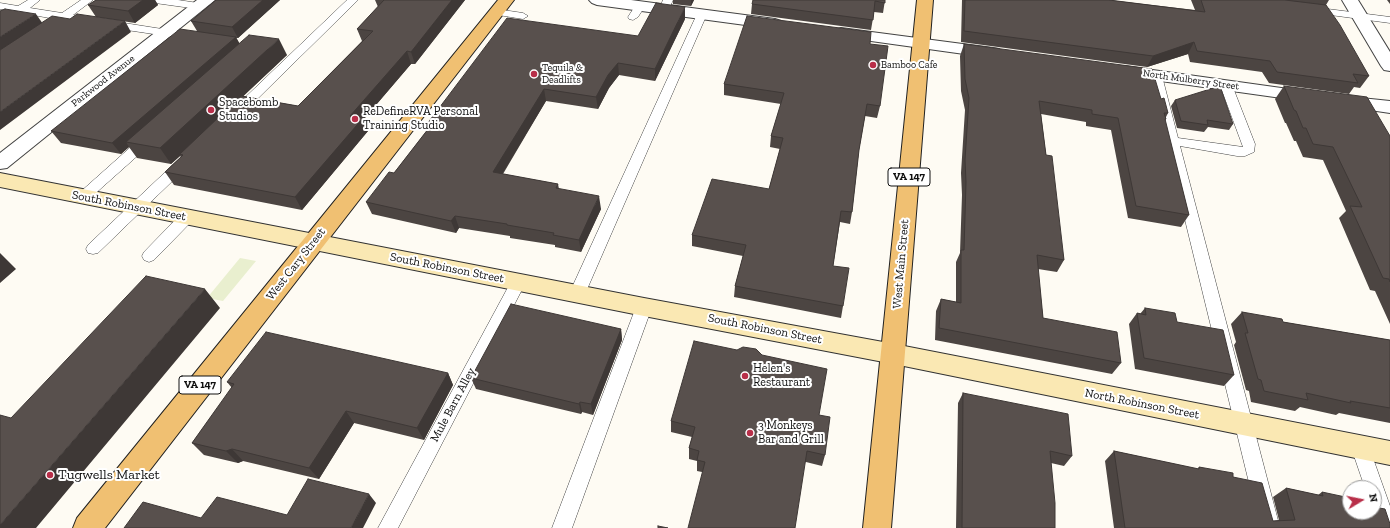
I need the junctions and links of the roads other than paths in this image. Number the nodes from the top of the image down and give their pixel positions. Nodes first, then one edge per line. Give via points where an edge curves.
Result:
1 (35, 0) edge
2 (88, 0) edge
3 (155, 0) edge
4 (353, 0) edge
5 (598, 0) edge
6 (925, 0) edge
7 (1350, 0) edge
8 (203, 3) edge
9 (666, 4) edge
10 (0, 6) edge
11 (501, 6) edge
12 (1304, 9) edge
13 (20, 10) junction
14 (702, 14) junction
15 (523, 16) dead end
16 (1359, 16) junction
17 (64, 17) junction
18 (1390, 20) edge
19 (0, 22) edge
20 (788, 26) edge
21 (46, 29) edge
22 (827, 31) edge
23 (164, 33) junction
24 (208, 39) edge
25 (920, 43) junction
26 (283, 50) dead end
27 (298, 52) junction
28 (1007, 55) edge
29 (1390, 66) edge
30 (1109, 69) edge
31 (1156, 76) junction
32 (1226, 85) junction
33 (1390, 108) edge
34 (227, 121) edge
35 (158, 130) edge
36 (1173, 141) junction
37 (192, 154) edge
38 (0, 163) edge
39 (0, 180) edge
40 (83, 197) junction
41 (137, 207) junction
42 (187, 217) junction
43 (313, 242) junction
44 (93, 250) dead end
45 (149, 256) dead end
46 (518, 282) junction
47 (577, 294) junction
48 (644, 307) junction
49 (894, 354) junction
50 (1244, 424) junction
51 (1360, 447) junction
52 (1390, 453) edge
53 (87, 528) edge
54 (388, 528) edge
55 (562, 528) edge
56 (877, 528) edge
57 (1270, 528) edge
58 (1388, 528) edge

1 - 13 lane
2 - 17 lane
3 - 8 lane
4 - 27 lane
5 - 9 street via 636,12
6 - 25 main road, West Main Street / VA 147
7 - 16 street
8 - 23 street, Parkwood Avenue
9 - 14 street
10 - 13 lane
11 - 15 lane
11 - 43 main road, West Cary Street / VA 147
12 - 16 lane
13 - 17 lane
13 - 19 lane
14 - 20 street
14 - 47 lane
16 - 18 lane
16 - 29 street
17 - 21 lane
17 - 23 lane
22 - 25 street
23 - 24 lane
23 - 38 street, Parkwood Avenue
25 - 28 street
25 - 49 main road, West Main Street / VA 147
26 - 27 lane
27 - 34 lane
30 - 31 street, North Mulberry Street
31 - 32 street, North Mulberry Street
31 - 36 lane
32 - 33 street, North Mulberry Street
32 - 36 lane via 1249,149 1237,152
35 - 40 lane
36 - 50 lane
37 - 41 lane
39 - 40 street, South Robinson Street
40 - 41 street, South Robinson Street
41 - 42 street, South Robinson Street
41 - 44 lane
42 - 43 street, South Robinson Street
42 - 45 lane
43 - 46 street, South Robinson Street
43 - 53 main road, West Cary Street / VA 147
46 - 47 street, South Robinson Street
46 - 54 lane, Mule Barn Alley
47 - 48 street, South Robinson Street
48 - 49 street, South Robinson Street
48 - 55 lane
49 - 50 street, North Robinson Street
49 - 56 main road, West Main Street / VA 147
50 - 51 street, North Robinson Street
50 - 57 lane
51 - 52 street, North Robinson Street
51 - 58 lane

